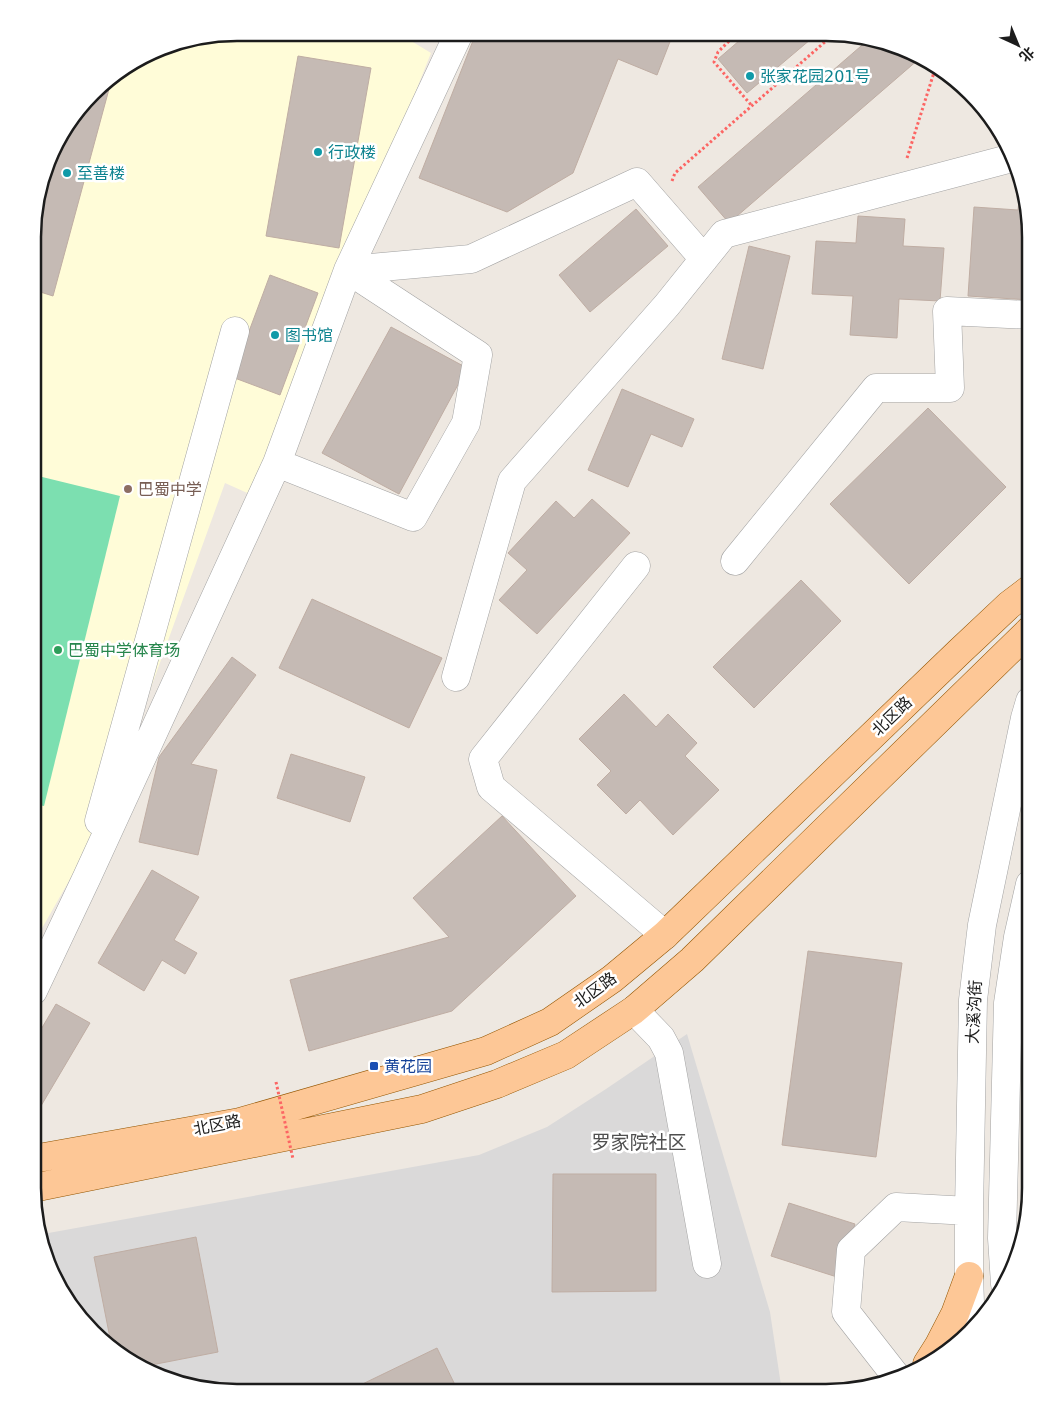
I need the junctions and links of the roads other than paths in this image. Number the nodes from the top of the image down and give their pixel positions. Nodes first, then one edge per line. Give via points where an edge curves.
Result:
1 (455, 41) edge
2 (1006, 160) edge
3 (704, 258) junction
4 (348, 270) junction
5 (1022, 315) edge
6 (235, 331) dead end
7 (277, 463) junction
8 (735, 561) dead end
9 (636, 566) dead end
10 (1022, 595) edge
11 (1022, 623) edge
12 (1022, 638) edge
13 (959, 652) junction
14 (456, 677) dead end
15 (1022, 733) edge
16 (88, 877) junction
17 (1022, 919) edge
18 (665, 935) junction
19 (41, 974) edge
20 (634, 1010) junction
21 (41, 1157) edge
22 (41, 1186) edge
23 (969, 1211) junction
24 (1002, 1238) junction
25 (1011, 1252) edge
26 (707, 1264) dead end
27 (1004, 1269) edge
28 (969, 1276) junction
29 (971, 1319) edge
30 (935, 1351) edge
31 (893, 1372) edge

1 - 4 street
2 - 3 street via 724,234
3 - 4 street via 637,182 471,259
3 - 14 street via 667,306 512,481
4 - 7 street
4 - 7 street via 478,354 466,423 412,517
5 - 8 street via 947,311 950,388 876,388
6 - 16 street via 101,812
7 - 16 street
9 - 18 street via 483,759 491,787
10 - 13 main road, 北区路
11 - 13 main road via 994,631
12 - 20 main road, 北区路 via 692,960
13 - 18 main road, 北区路
15 - 23 street, 大溪沟街 via 981,935 973,1000
16 - 19 street
17 - 24 street, 大溪沟街 via 1008,1003
18 - 21 main road, 北区路 via 612,980 550,1022 486,1051 240,1122
20 - 22 main road, 北区路 via 566,1055 497,1084 422,1109
20 - 26 street via 661,1038 669,1053
23 - 28 street, 大溪沟街
23 - 31 street via 896,1207 852,1250 846,1312
24 - 25 street
24 - 27 street, 大溪沟街
28 - 29 street, 大溪沟街
28 - 30 main road via 955,1314

